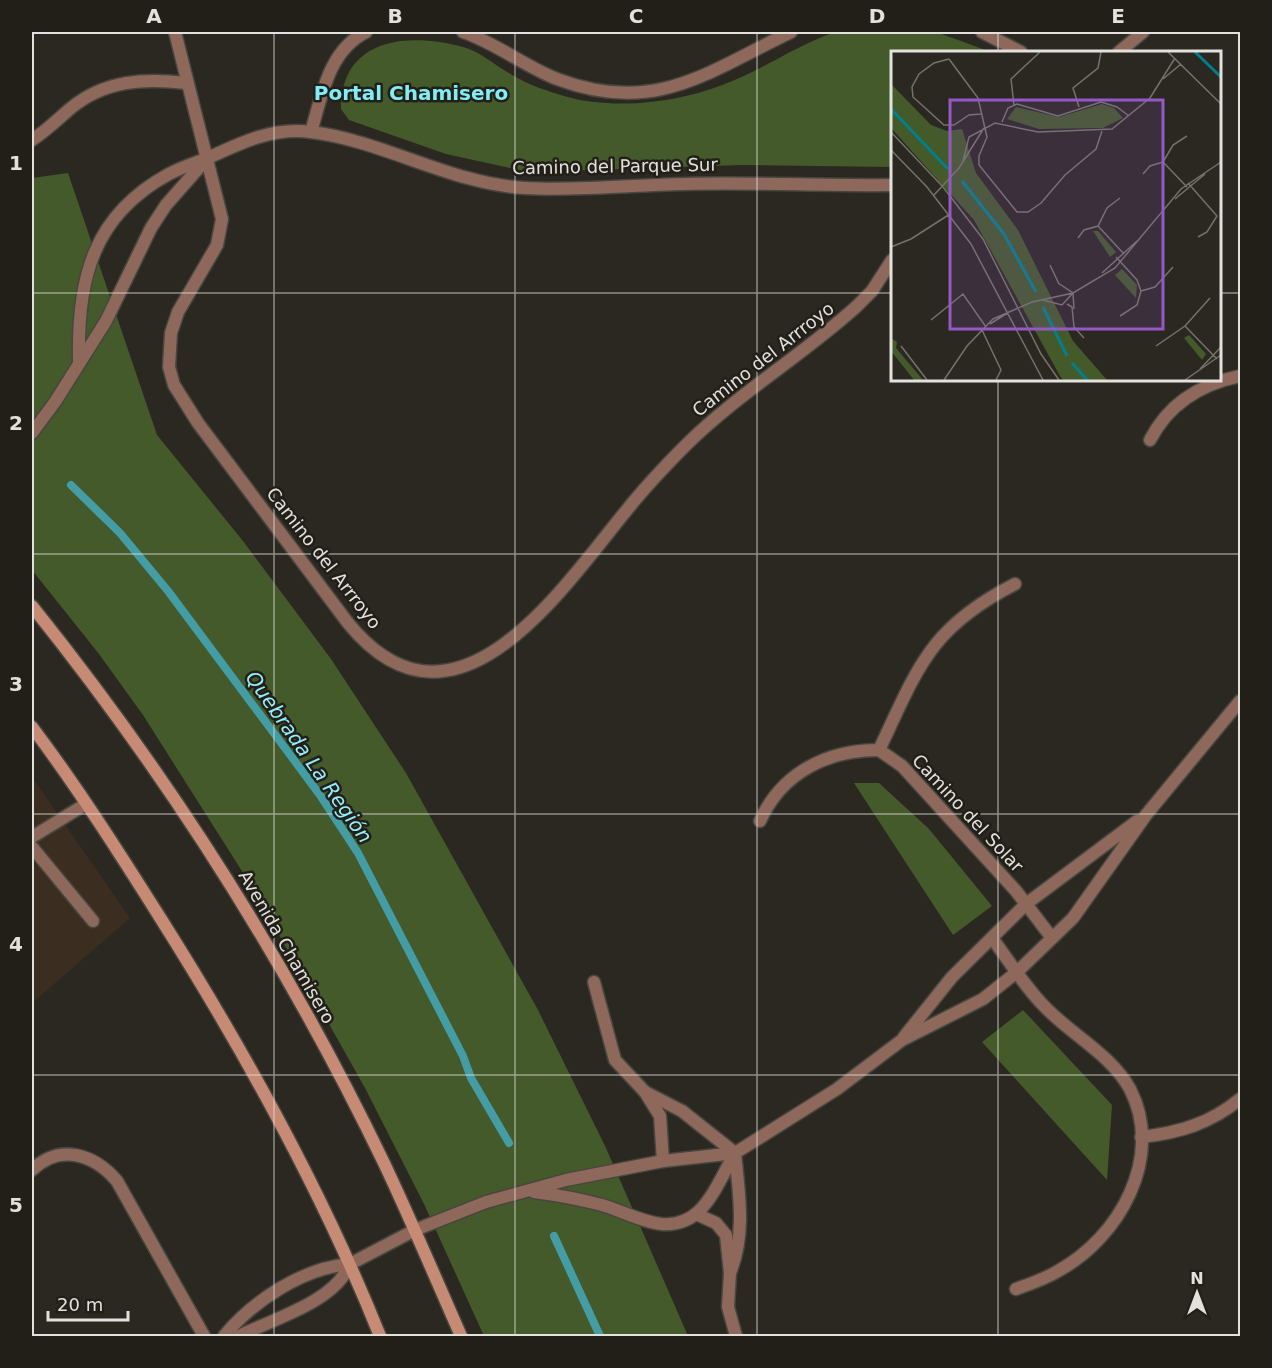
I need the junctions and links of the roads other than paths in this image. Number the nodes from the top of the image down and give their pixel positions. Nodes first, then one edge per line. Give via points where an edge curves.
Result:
1 (175, 32) edge
2 (366, 32) edge
3 (463, 32) edge
4 (791, 32) edge
5 (981, 32) edge
6 (1143, 32) edge
7 (767, 37) edge
8 (1019, 51) edge
9 (1120, 51) edge
10 (186, 83) junction
11 (311, 132) junction
12 (32, 140) edge
13 (207, 158) junction
14 (891, 185) edge
15 (891, 262) edge
16 (79, 361) junction
17 (1240, 375) edge
18 (32, 433) edge
19 (1150, 440) dead end
20 (1015, 584) dead end
21 (32, 606) edge
22 (1240, 701) edge
23 (32, 727) edge
24 (879, 750) junction
25 (86, 804) junction
26 (1146, 815) junction
27 (760, 821) dead end
28 (32, 837) edge
29 (32, 847) edge
30 (1026, 904) junction
31 (93, 921) dead end
32 (992, 938) junction
33 (1052, 938) junction
34 (1017, 972) junction
35 (594, 982) dead end
36 (902, 1040) junction
37 (645, 1092) junction
38 (1240, 1100) edge
39 (1141, 1137) junction
40 (735, 1153) junction
41 (663, 1161) junction
42 (32, 1170) edge
43 (526, 1191) junction
44 (696, 1214) junction
45 (415, 1230) junction
46 (350, 1264) junction
47 (730, 1273) junction
48 (1016, 1288) dead end
49 (204, 1336) edge
50 (224, 1336) edge
51 (239, 1336) edge
52 (380, 1336) edge
53 (461, 1336) edge
54 (736, 1336) edge

1 - 10 street, Camino del Arrroyo
2 - 11 street via 346,45 334,62
3 - 7 street via 555,78 619,92 661,90 690,82 714,73
4 - 7 street
5 - 8 street
6 - 9 street
10 - 12 street via 148,80 109,87 82,100
10 - 13 street, Camino del Arrroyo
11 - 13 street, Camino del Parque Sur via 268,134
11 - 14 street, Camino del Parque Sur via 481,182 525,188 736,183
13 - 15 street, Camino del Arrroyo via 220,205 221,231 171,333 170,368 174,384 198,423 359,636 384,657 415,669 464,666 496,650 540,616 627,510 688,444 745,392 851,312 872,291
13 - 16 street via 151,228 106,321
13 - 16 street, Camino del Parque Sur via 170,173 132,198 103,232 90,264 81,304
16 - 18 street
17 - 19 street via 1182,399 1164,417
20 - 24 street via 973,608 933,645 909,683
21 - 45 street, Avenida Chamisero via 146,756 231,886 326,1050
22 - 26 street
23 - 25 street
24 - 27 street via 846,751 797,774 776,794
24 - 30 street, Camino del Solar via 902,766
25 - 28 street
25 - 46 street via 218,1011
26 - 30 street
26 - 33 street via 1083,905
29 - 31 street
30 - 32 street
30 - 33 street, Camino del Solar
32 - 34 street
32 - 36 street via 952,977
33 - 34 street
34 - 36 street via 965,1010
34 - 39 street via 1046,1008 1118,1072 1130,1090
35 - 37 street via 615,1060
36 - 40 street via 811,1106
37 - 40 street via 682,1111
37 - 41 street via 660,1116
38 - 39 street via 1201,1124
39 - 48 street via 1134,1183 1115,1221 1059,1271
40 - 41 street
40 - 44 street
40 - 47 street via 741,1213 738,1254
41 - 43 street
42 - 49 street via 44,1160 66,1154 89,1158 109,1172
43 - 44 street via 566,1196 649,1223 669,1224
43 - 45 street
44 - 47 street via 721,1227 726,1235
45 - 46 street
45 - 53 street, Avenida Chamisero
46 - 50 street via 307,1274 244,1314
46 - 51 street via 342,1281 334,1287
46 - 52 street
47 - 54 street via 728,1307

